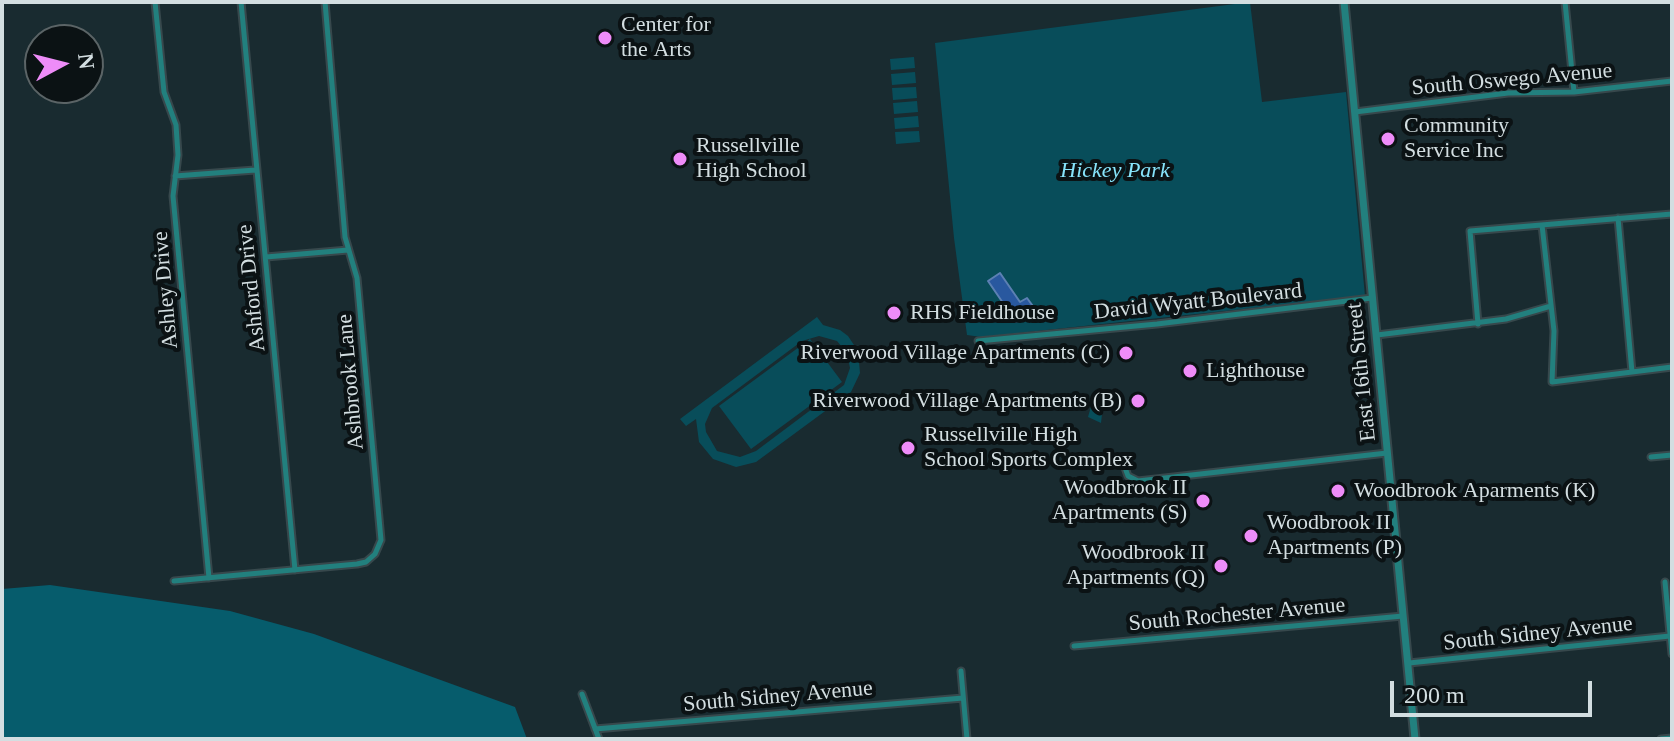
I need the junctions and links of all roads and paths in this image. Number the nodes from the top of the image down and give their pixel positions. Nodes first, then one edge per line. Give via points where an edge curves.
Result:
1 (155, 2) edge
2 (241, 2) edge
3 (325, 2) edge
4 (1344, 2) edge
5 (1565, 2) edge
6 (1672, 81) edge
7 (1574, 92) junction
8 (1354, 112) junction
9 (255, 170) junction
10 (175, 176) junction
11 (1672, 214) edge
12 (1618, 218) junction
13 (1542, 225) junction
14 (349, 250) junction
15 (266, 257) junction
16 (1373, 298) junction
17 (1551, 306) junction
18 (1478, 324) junction
19 (1377, 335) junction
20 (978, 341) dead end
21 (1672, 367) edge
22 (1632, 372) junction
23 (1388, 453) junction
24 (1672, 455) edge
25 (1651, 457) dead end
26 (1123, 462) dead end
27 (295, 570) junction
28 (209, 578) junction
29 (174, 581) dead end
30 (1665, 582) dead end
31 (1404, 616) junction
32 (1670, 636) edge
33 (1074, 646) dead end
34 (1672, 654) edge
35 (1409, 663) junction
36 (961, 671) dead end
37 (582, 694) dead end
38 (963, 698) junction
39 (595, 729) junction
40 (1672, 738) edge
41 (599, 739) edge
42 (967, 739) edge
43 (1415, 739) edge
44 (1661, 739) edge

1 - 10 street, Ashley Drive via 164,92 176,125
2 - 9 street, Ashford Drive
3 - 14 street, Ashbrook Lane
4 - 8 street, East 16th Street
5 - 7 street
6 - 7 street, South Oswego Avenue
7 - 8 street, South Oswego Avenue via 1508,93
8 - 16 street, East 16th Street
9 - 10 street
9 - 15 street, Ashford Drive
10 - 28 street, Ashley Drive
11 - 12 street
12 - 13 street
12 - 22 street
13 - 17 street
13 - 18 street via 1470,231
14 - 15 street
14 - 27 street, Ashbrook Lane via 357,278 381,540 366,562
15 - 27 street, Ashford Drive
16 - 19 street, East 16th Street
16 - 20 street, David Wyatt Boulevard
17 - 18 street
17 - 22 street via 1552,382
18 - 19 street
19 - 23 street, East 16th Street
21 - 22 street
23 - 26 street via 1138,481 1128,476
23 - 31 street, East 16th Street
24 - 25 street
27 - 28 street, Ashbrook Lane
28 - 29 street, Ashbrook Lane
30 - 32 street
31 - 33 street, South Rochester Avenue
31 - 35 street, East 16th Street
32 - 34 street
32 - 35 street, South Sidney Avenue
35 - 43 street, East 16th Street
36 - 38 street
37 - 39 street
38 - 39 street, South Sidney Avenue
38 - 42 street
39 - 41 street
40 - 44 street

